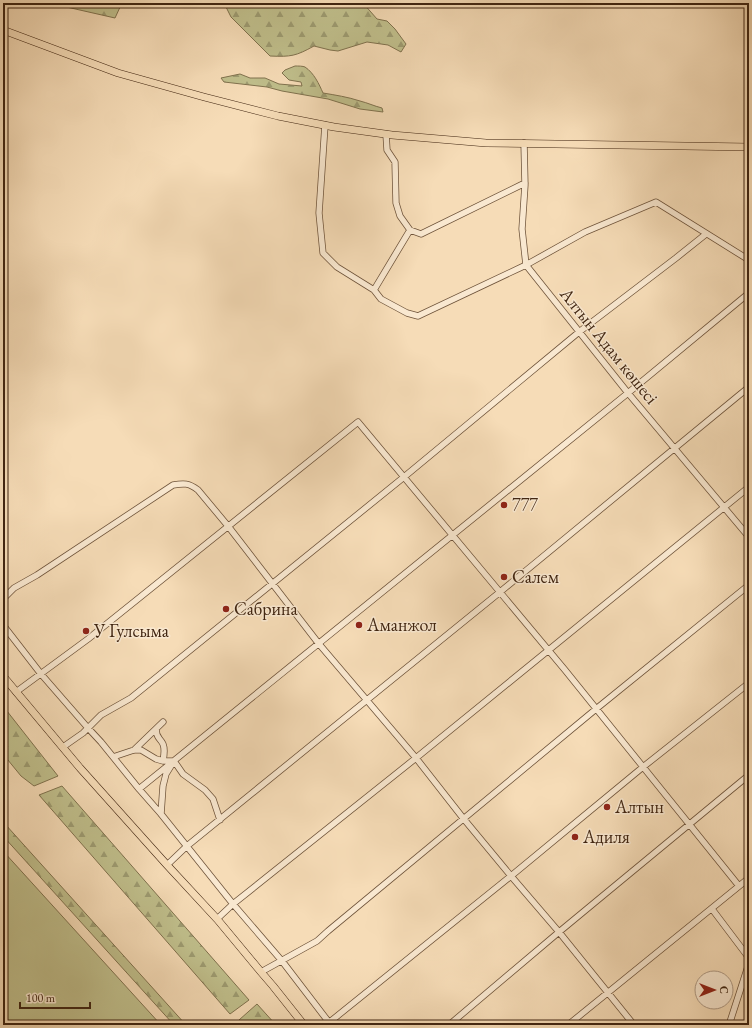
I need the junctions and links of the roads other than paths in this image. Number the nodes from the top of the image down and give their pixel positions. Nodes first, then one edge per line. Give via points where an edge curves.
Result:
1 (3, 30) edge
2 (325, 125) junction
3 (386, 134) junction
4 (524, 143) junction
5 (749, 147) edge
6 (525, 182) junction
7 (410, 230) junction
8 (706, 234) junction
9 (749, 260) edge
10 (526, 265) junction
11 (374, 290) junction
12 (749, 293) edge
13 (579, 332) junction
14 (749, 387) edge
15 (628, 393) junction
16 (674, 448) junction
17 (404, 477) junction
18 (749, 488) edge
19 (724, 508) junction
20 (228, 526) junction
21 (452, 535) junction
22 (749, 537) edge
23 (273, 584) junction
24 (749, 586) edge
25 (500, 592) junction
26 (3, 599) edge
27 (3, 625) edge
28 (319, 644) junction
29 (549, 650) junction
30 (41, 674) junction
31 (3, 676) edge
32 (749, 683) edge
33 (16, 692) junction
34 (367, 701) junction
35 (596, 708) junction
36 (163, 722) dead end
37 (88, 728) junction
38 (156, 729) junction
39 (63, 747) junction
40 (134, 750) junction
41 (114, 757) junction
42 (416, 758) junction
43 (163, 761) junction
44 (174, 761) junction
45 (643, 767) junction
46 (749, 775) edge
47 (139, 789) junction
48 (162, 814) junction
49 (463, 818) junction
50 (220, 820) junction
51 (689, 824) junction
52 (187, 846) junction
53 (167, 865) junction
54 (511, 876) junction
55 (749, 878) edge
56 (739, 886) junction
57 (233, 904) junction
58 (712, 908) junction
59 (217, 919) junction
60 (559, 932) junction
61 (749, 958) edge
62 (282, 961) junction
63 (749, 964) edge
64 (261, 972) junction
65 (608, 993) junction
66 (329, 1024) edge
67 (304, 1025) edge
68 (449, 1025) edge
69 (568, 1025) edge
70 (634, 1025) edge
71 (729, 1025) edge

1 - 2 main road via 118,73 278,116
2 - 3 main road
2 - 11 street via 319,213 323,253 337,267
3 - 4 main road via 486,143
3 - 7 street via 387,150 395,162 396,203 400,216
4 - 5 main road
4 - 6 street
6 - 7 street via 421,234
6 - 10 street via 522,229
7 - 11 street
8 - 9 street
8 - 10 street via 656,202 585,232
8 - 13 street
10 - 11 street via 418,316 381,299
10 - 13 street, Алтын Адам көшесі
12 - 15 street
13 - 15 street, Алтын Адам көшесі
13 - 17 street
14 - 16 street
15 - 16 street, Алтын Адам көшесі
15 - 21 street
16 - 19 street, Алтын Адам көшесі
16 - 25 street
17 - 20 street via 358,422
17 - 21 street
17 - 23 street
18 - 19 street
19 - 22 street, Алтын Адам көшесі
19 - 29 street
20 - 23 street
20 - 26 street via 193,486 184,483 173,485 14,588
20 - 30 street
21 - 25 street
21 - 28 street
23 - 28 street
23 - 37 street via 131,698 101,715
24 - 35 street
25 - 29 street
25 - 34 street
27 - 30 street
28 - 34 street
28 - 44 street
29 - 35 street
29 - 42 street
30 - 33 street
30 - 37 street
31 - 33 main road
32 - 45 street
33 - 39 main road
34 - 42 street
34 - 50 street
35 - 45 street
35 - 49 street
36 - 38 street
37 - 39 street
37 - 41 street
38 - 40 street
38 - 43 street via 156,735 164,746
39 - 53 main road
40 - 41 street
40 - 43 street via 141,750
41 - 47 street
42 - 49 street
42 - 57 street
43 - 44 street
44 - 47 street
44 - 48 street via 166,774 163,786
44 - 50 street via 183,774 213,799
45 - 51 street
45 - 54 street
46 - 51 street
47 - 48 street
48 - 52 street
49 - 54 street
49 - 62 street via 317,941
50 - 52 street
51 - 56 street
51 - 60 street
52 - 53 street
52 - 57 street
53 - 59 main road
54 - 60 street
54 - 66 street
55 - 56 street
56 - 58 street
57 - 59 street
57 - 62 street
58 - 61 street
58 - 65 street
59 - 64 main road
60 - 65 street
60 - 68 street
62 - 64 street
62 - 66 street
63 - 71 street
64 - 67 main road
65 - 69 street
65 - 70 street

